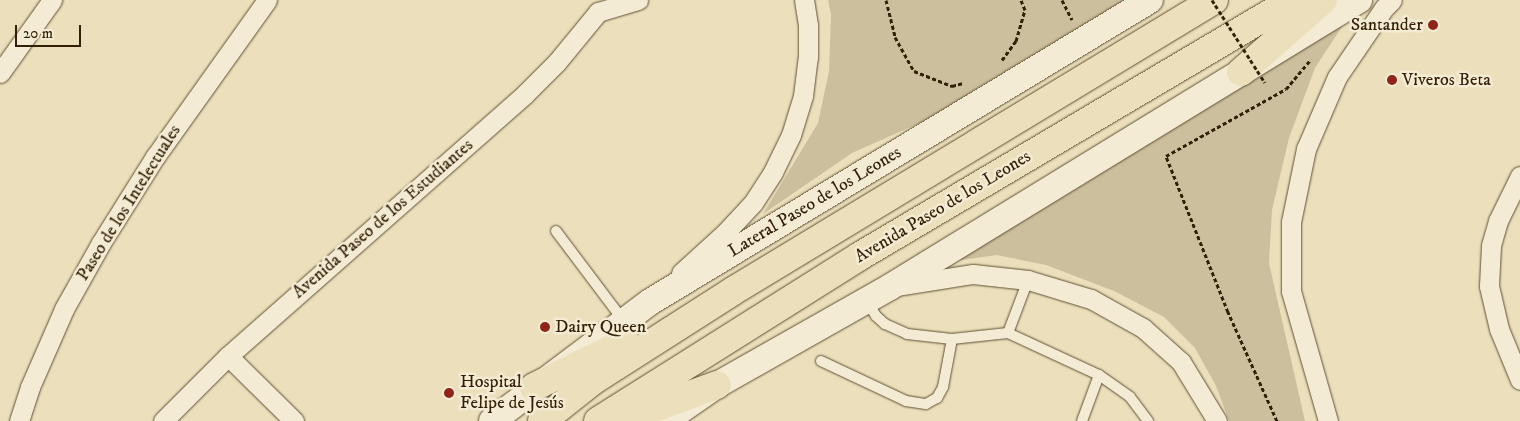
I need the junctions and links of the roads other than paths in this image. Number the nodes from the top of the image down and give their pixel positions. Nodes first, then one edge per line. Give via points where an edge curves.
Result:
1 (52, 0) edge
2 (267, 0) edge
3 (638, 0) edge
4 (804, 0) edge
5 (1150, 0) edge
6 (1213, 0) edge
7 (1293, 0) edge
8 (1323, 0) edge
9 (1359, 0) edge
10 (1392, 0) edge
11 (596, 6) edge
12 (1, 69) edge
13 (1241, 72) junction
14 (1520, 176) edge
15 (556, 231) dead end
16 (1028, 280) junction
17 (890, 287) junction
18 (733, 290) junction
19 (866, 300) junction
20 (650, 302) junction
21 (623, 320) junction
22 (1008, 333) junction
23 (952, 339) junction
24 (228, 356) junction
25 (820, 361) dead end
26 (1099, 375) junction
27 (1520, 380) edge
28 (717, 385) junction
29 (534, 387) junction
30 (678, 417) edge
31 (1326, 420) edge
32 (19, 421) edge
33 (163, 421) edge
34 (294, 421) edge
35 (492, 421) edge
36 (542, 421) edge
37 (598, 421) edge
38 (618, 421) edge
39 (1082, 421) edge
40 (1148, 421) edge
41 (1217, 421) edge

1 - 12 street
2 - 32 street, Paseo de los Intelectuales via 156,157 101,243 64,309
3 - 11 street
4 - 20 street via 808,58 803,96 791,135 773,172 753,203 725,234
5 - 20 street, Lateral Paseo de los Leones
6 - 18 main road, Avenida Paseo de los Leones
7 - 37 main road, Avenida Paseo de los Leones via 860,256
8 - 13 main road
9 - 13 street
10 - 31 street via 1337,77 1306,148 1292,222 1291,291
11 - 24 street, Avenida Paseo de los Estudiantes via 574,43 525,94
13 - 17 street
14 - 27 street via 1498,221 1491,246 1489,286 1499,329
15 - 21 lane
16 - 17 street via 973,274
16 - 22 lane
16 - 41 street via 1091,299 1142,328 1181,362
17 - 19 street
18 - 29 main road
18 - 36 main road, Avenida Paseo de los Leones via 594,380
19 - 23 lane via 876,316 894,330
19 - 28 street
20 - 21 street, Lateral Paseo de los Leones
21 - 29 street, Lateral Paseo de los Leones
22 - 23 lane
22 - 26 lane
23 - 25 lane via 943,387 937,398 926,404 906,401
24 - 33 street, Avenida Paseo de los Estudiantes
24 - 34 street
26 - 39 lane
26 - 40 lane via 1130,397
28 - 30 street
28 - 38 main road
29 - 35 street, Lateral Paseo de los Leones

